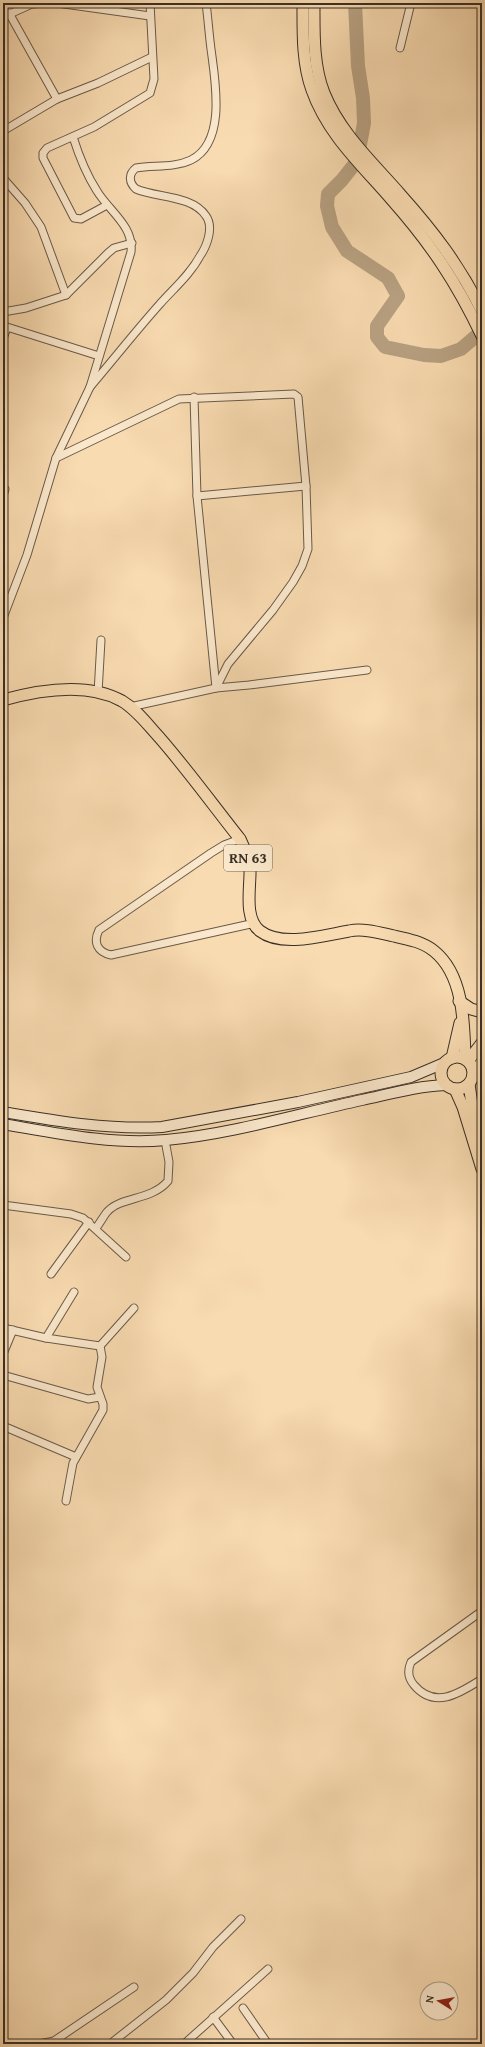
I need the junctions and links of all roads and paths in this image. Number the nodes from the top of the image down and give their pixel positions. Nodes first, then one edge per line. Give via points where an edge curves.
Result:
1 (46, 3) edge
2 (57, 3) edge
3 (150, 3) edge
4 (206, 3) edge
5 (303, 3) edge
6 (314, 3) edge
7 (411, 3) edge
8 (6, 15) edge
9 (150, 16) junction
10 (400, 48) dead end
11 (152, 57) junction
12 (57, 99) junction
13 (3, 131) edge
14 (342, 134) junction
15 (73, 137) junction
16 (3, 178) edge
17 (107, 205) junction
18 (132, 243) junction
19 (66, 296) junction
20 (482, 311) edge
21 (3, 312) edge
22 (5, 326) edge
23 (482, 336) edge
24 (3, 339) edge
25 (100, 356) junction
26 (90, 387) junction
27 (194, 397) junction
28 (56, 458) junction
29 (306, 486) junction
30 (197, 496) junction
31 (3, 594) edge
32 (10, 597) junction
33 (3, 618) edge
34 (101, 640) dead end
35 (367, 670) dead end
36 (216, 688) junction
37 (98, 693) junction
38 (3, 700) edge
39 (130, 707) junction
40 (240, 839) junction
41 (255, 924) junction
42 (461, 1006) junction
43 (482, 1012) edge
44 (482, 1043) edge
45 (448, 1060) junction
46 (466, 1060) junction
47 (482, 1062) edge
48 (471, 1079) junction
49 (450, 1087) junction
50 (3, 1112) edge
51 (479, 1118) edge
52 (3, 1124) edge
53 (170, 1126) junction
54 (169, 1139) junction
55 (482, 1140) edge
56 (482, 1169) edge
57 (3, 1204) edge
58 (89, 1222) junction
59 (96, 1228) junction
60 (126, 1257) dead end
61 (51, 1274) dead end
62 (74, 1292) dead end
63 (134, 1308) dead end
64 (3, 1328) edge
65 (13, 1330) junction
66 (46, 1338) junction
67 (100, 1346) junction
68 (3, 1354) edge
69 (3, 1375) edge
70 (100, 1397) junction
71 (3, 1426) edge
72 (76, 1457) junction
73 (66, 1501) dead end
74 (482, 1611) edge
75 (482, 1679) edge
76 (241, 1919) dead end
77 (268, 1969) dead end
78 (134, 1987) dead end
79 (243, 2008) dead end
80 (213, 2017) junction
81 (39, 2044) edge
82 (110, 2044) edge
83 (184, 2044) edge
84 (233, 2044) edge
85 (268, 2044) edge

1 - 8 street via 32,4
2 - 9 street
3 - 9 street
4 - 26 street via 217,89 216,110 209,142 204,150 191,160 166,166 136,168 130,179 136,189 188,202 201,210 209,222 208,239 193,267
5 - 14 main road via 306,58 312,89 323,115
6 - 14 main road via 314,33 320,78
7 - 10 street
8 - 12 street
9 - 11 street
11 - 12 street
11 - 15 street via 154,79 150,93
12 - 13 street
14 - 20 main road via 445,247
14 - 23 main road via 440,259
15 - 17 street via 84,168
15 - 17 street via 45,150 43,158 74,218 80,219
16 - 19 street via 25,203 40,226
17 - 18 street via 125,226
18 - 19 street via 111,250
18 - 25 street
19 - 21 street
22 - 24 street
22 - 25 street
25 - 26 street
26 - 28 street
27 - 28 street via 167,404
27 - 29 street via 297,396
27 - 30 street
28 - 32 street
29 - 30 street
29 - 36 street via 308,549 302,566 273,610 228,664
30 - 36 street
31 - 32 street
32 - 33 street
34 - 37 street
35 - 36 street
36 - 39 street
37 - 38 main road, RN 63 via 77,690 52,691
37 - 39 main road, RN 63 via 120,700
39 - 40 main road, RN 63 via 175,756
40 - 41 main road, RN 63 via 250,866 250,912
40 - 41 street via 210,853 100,930 96,938 97,946 103,953 111,955
41 - 42 main road via 259,931 272,938 293,939 364,930 415,941 434,951 446,964
42 - 43 main road
42 - 45 main road
42 - 46 main road
44 - 46 main road
45 - 46 main road
45 - 49 main road via 441,1074
45 - 53 main road via 411,1077
46 - 48 main road via 471,1065
47 - 48 main road
48 - 49 main road via 463,1088
48 - 51 main road via 471,1104
49 - 54 main road via 414,1088 249,1126
49 - 56 main road via 463,1107
50 - 53 main road via 89,1126
51 - 55 main road
52 - 54 main road via 115,1139
53 - 54 main road
54 - 59 street via 168,1180 157,1191 116,1206 107,1212
57 - 58 street via 71,1214
58 - 59 street
58 - 61 street
59 - 60 street
62 - 66 street
63 - 67 street
64 - 65 street
65 - 66 street
65 - 68 street
66 - 67 street
67 - 70 street via 102,1357 97,1387
69 - 70 street via 88,1398
70 - 72 street via 103,1410
71 - 72 street
72 - 73 street
74 - 75 street via 411,1662 408,1672 410,1681 422,1694 436,1698 459,1693
76 - 82 street via 166,2000
77 - 80 street
78 - 81 street via 54,2041
79 - 85 street
80 - 83 street
80 - 84 street

